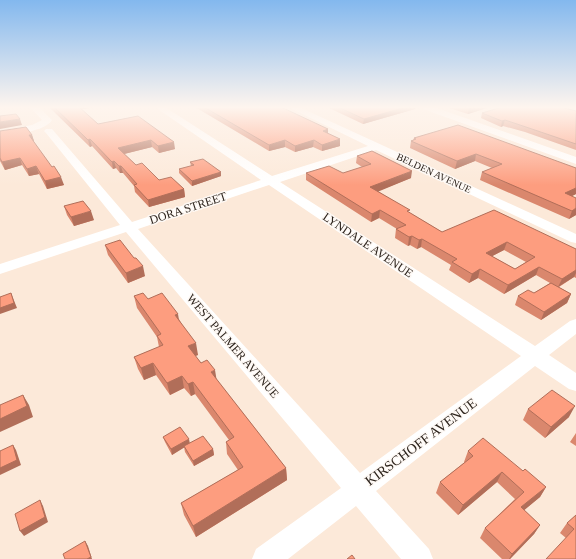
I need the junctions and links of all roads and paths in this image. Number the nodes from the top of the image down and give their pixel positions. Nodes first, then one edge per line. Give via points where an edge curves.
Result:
1 (50, 133) edge
2 (198, 133) edge
3 (346, 133) edge
4 (498, 133) edge
5 (375, 147) junction
6 (576, 161) edge
7 (270, 181) junction
8 (129, 227) junction
9 (576, 239) edge
10 (0, 269) edge
11 (576, 325) edge
12 (535, 356) junction
13 (576, 384) edge
14 (358, 490) junction
15 (266, 559) edge
16 (419, 559) edge

1 - 8 street, WEST PALMER AVENUE
2 - 7 street, LYNDALE AVENUE
3 - 5 street, BELDEN AVENUE
4 - 6 street
5 - 7 street, DORA STREET
5 - 9 street, BELDEN AVENUE
7 - 8 street, DORA STREET
7 - 12 street, LYNDALE AVENUE
8 - 10 street, DORA STREET
8 - 14 street, WEST PALMER AVENUE
11 - 12 street, KIRSCHOFF AVENUE
12 - 13 street, LYNDALE AVENUE
12 - 14 street, KIRSCHOFF AVENUE
14 - 15 street, KIRSCHOFF AVENUE
14 - 16 street, WEST PALMER AVENUE

